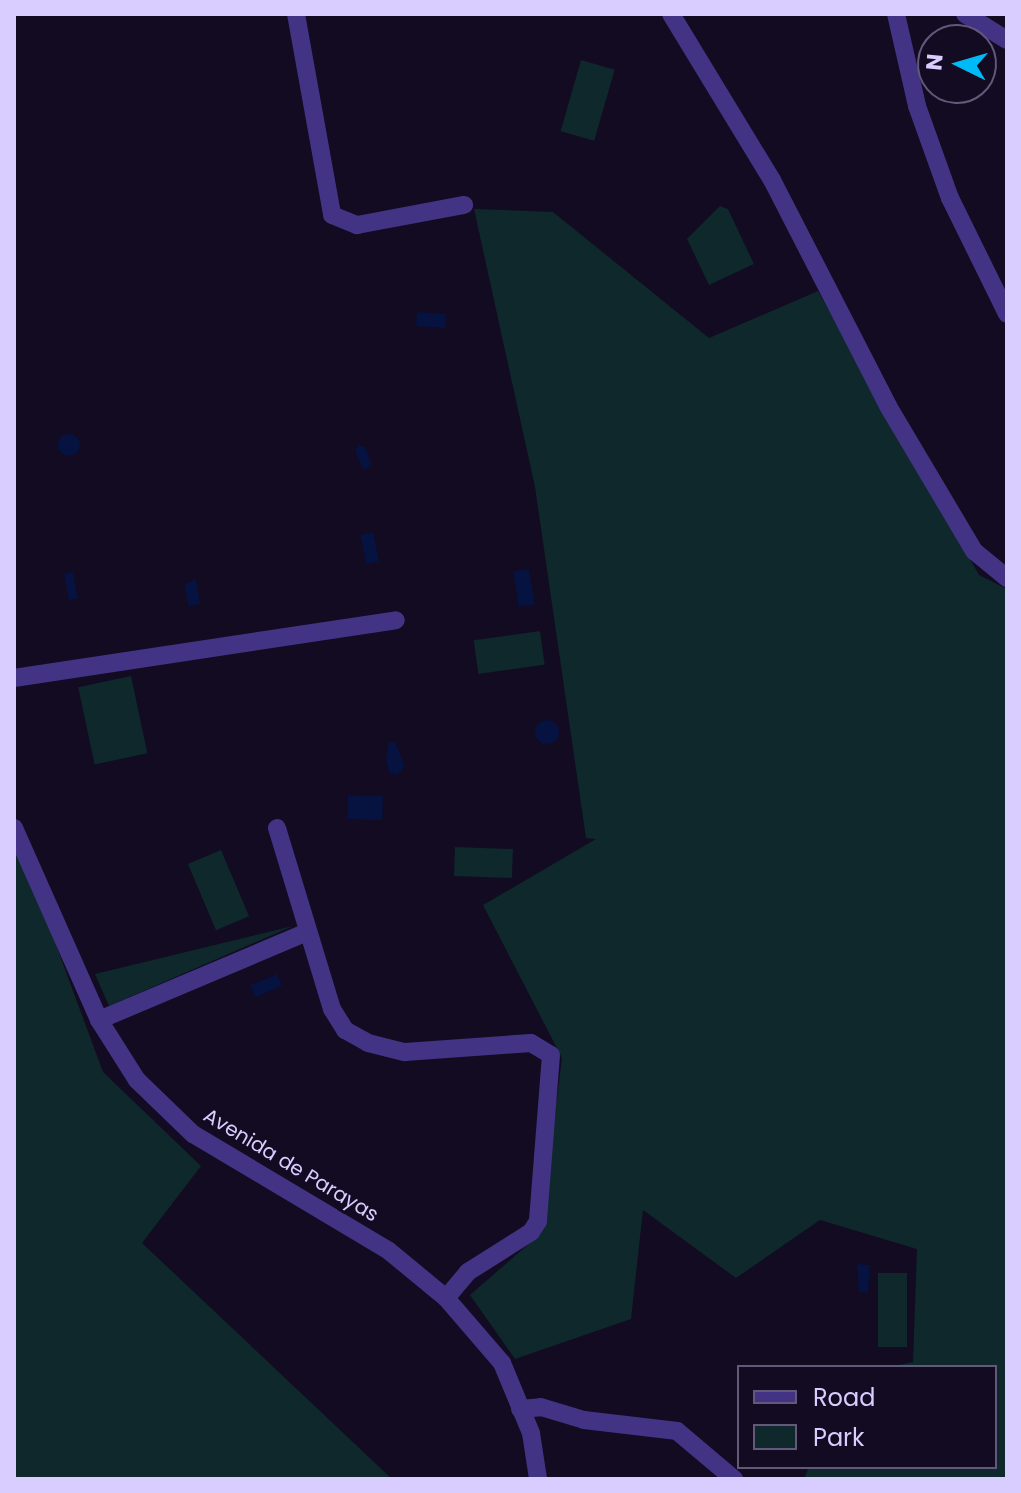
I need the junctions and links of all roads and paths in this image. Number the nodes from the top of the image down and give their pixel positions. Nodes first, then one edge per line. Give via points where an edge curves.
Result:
1 (296, 14) edge
2 (671, 14) edge
3 (896, 14) edge
4 (965, 14) edge
5 (1007, 40) edge
6 (464, 205) dead end
7 (1007, 314) edge
8 (1007, 578) edge
9 (396, 620) dead end
10 (14, 678) edge
11 (14, 828) edge
12 (277, 828) dead end
13 (307, 932) junction
14 (99, 1020) junction
15 (446, 1298) junction
16 (520, 1409) junction
17 (538, 1479) edge
18 (734, 1479) edge

1 - 6 street via 332,215 357,225
2 - 8 street via 772,180 895,419 974,551
3 - 7 street via 917,106 950,198
4 - 5 street
9 - 10 street
11 - 14 street, Avenida de Parayas
12 - 13 street
13 - 14 street
13 - 15 street via 332,1009 345,1030 368,1043 427,1052 531,1043 551,1055 538,1221 531,1232 468,1272
14 - 15 street, Avenida de Parayas via 137,1080 193,1134 389,1251
15 - 16 street, Avenida de Parayas via 502,1363
16 - 17 street, Avenida de Parayas via 531,1433
16 - 18 street via 541,1407 584,1420 677,1431

